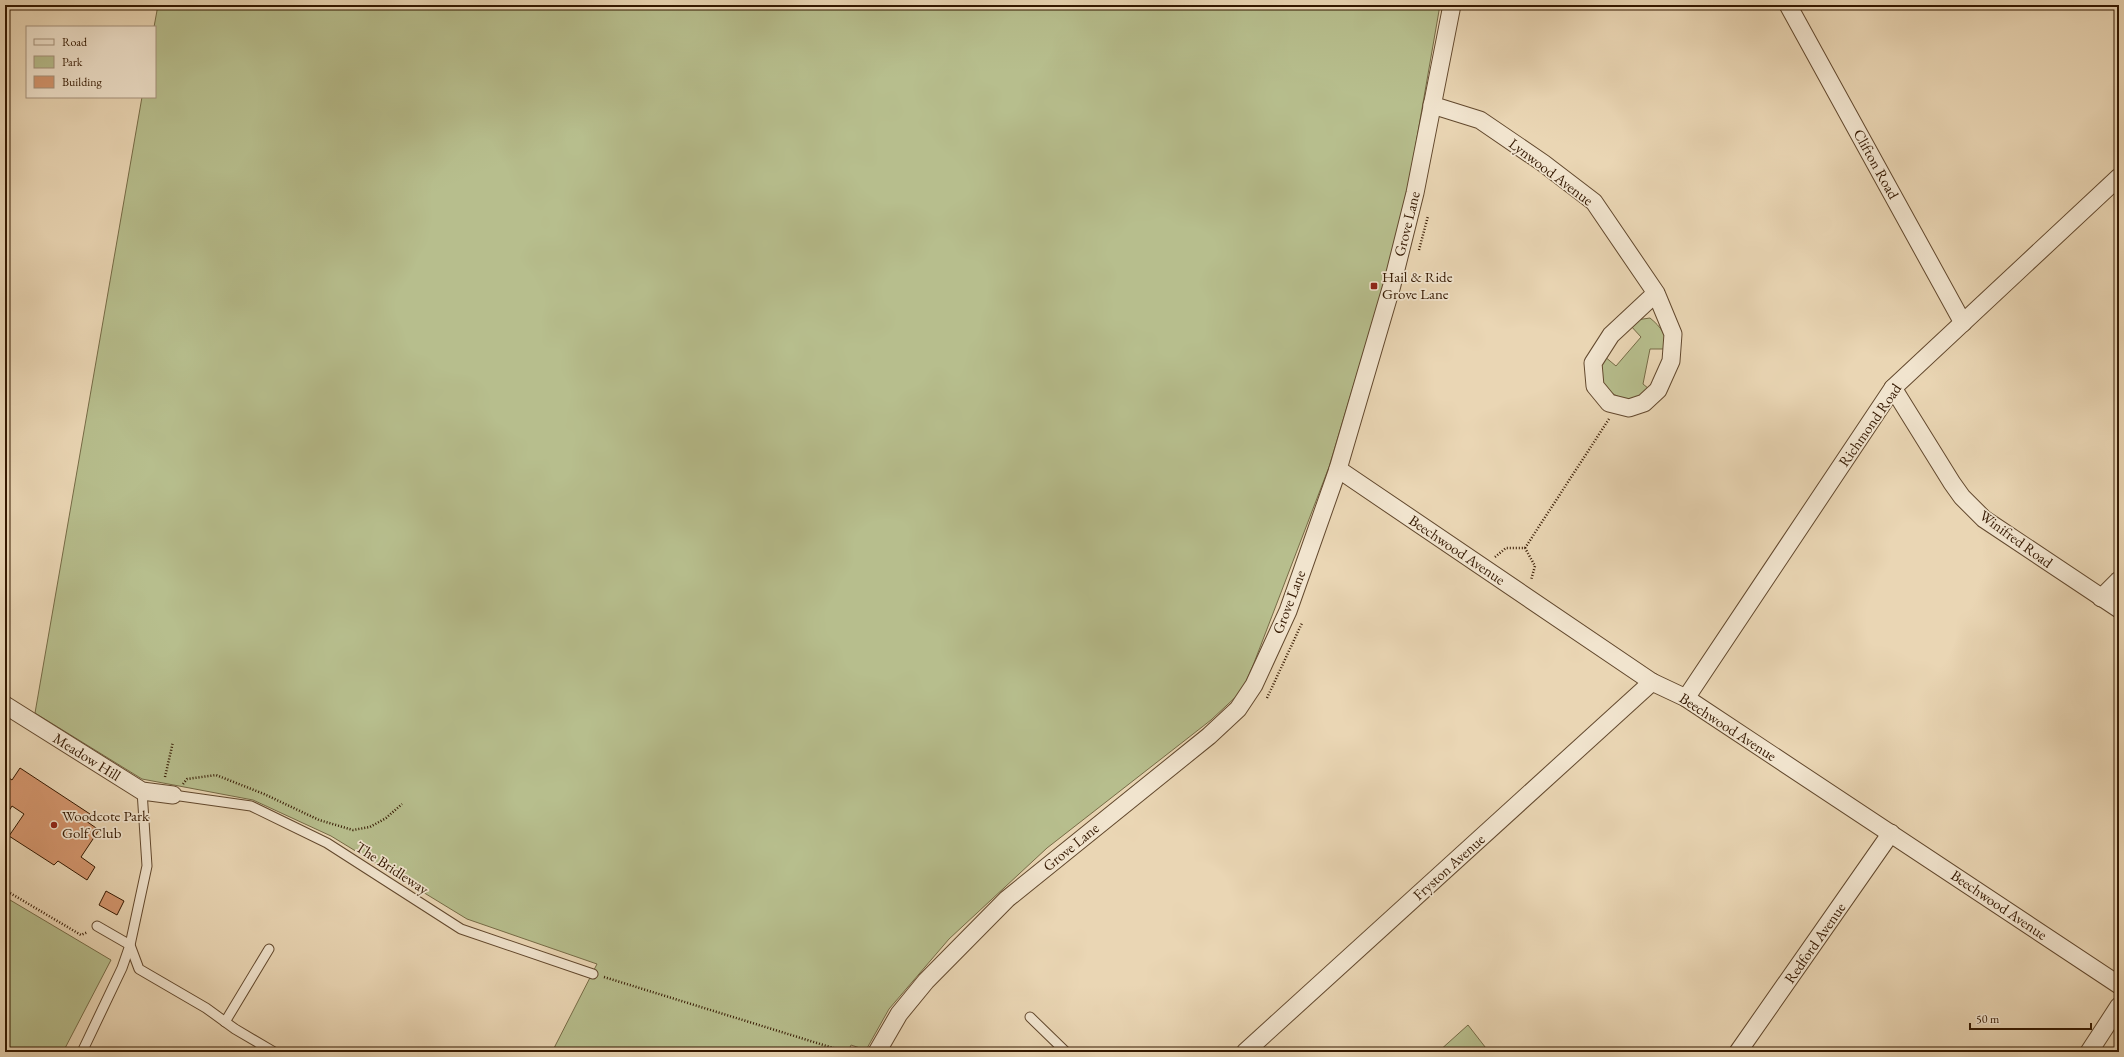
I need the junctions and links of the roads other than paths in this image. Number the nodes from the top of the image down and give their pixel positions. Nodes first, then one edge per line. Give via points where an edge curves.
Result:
1 (1452, 5) edge
2 (1788, 5) edge
3 (1432, 105) junction
4 (2119, 177) edge
5 (1656, 293) junction
6 (1963, 323) junction
7 (1893, 388) junction
8 (1338, 469) junction
9 (2119, 580) edge
10 (2101, 598) junction
11 (2119, 609) edge
12 (1652, 682) junction
13 (1686, 698) junction
14 (5, 705) edge
15 (142, 791) junction
16 (167, 794) joint
17 (1891, 833) junction
18 (97, 926) road end
19 (130, 945) junction
20 (269, 949) dead end
21 (593, 974) road end
22 (2119, 985) edge
23 (2119, 1006) edge
24 (1030, 1017) dead end
25 (225, 1022) junction
26 (82, 1052) edge
27 (274, 1052) edge
28 (877, 1052) edge
29 (1066, 1052) edge
30 (1245, 1052) edge
31 (1738, 1052) edge
32 (2089, 1052) edge

1 - 3 street, Grove Lane
2 - 6 street, Clifton Road
3 - 5 street, Lynwood Avenue via 1480,120 1594,202
3 - 8 street, Grove Lane via 1415,193 1392,285
4 - 6 street, Richmond Road
5 - 5 street, Lynwood Avenue via 1674,334 1672,361 1658,390 1644,403 1629,408 1609,403 1595,386 1593,363 1610,335
6 - 7 street, Richmond Road
7 - 10 street, Winifred Road via 1962,497 1984,519
7 - 13 street, Richmond Road
8 - 12 street, Beechwood Avenue
8 - 28 street, Grove Lane via 1288,611 1254,685 1238,709 1209,736 1007,899 926,981 899,1014
9 - 10 street
10 - 11 street, Winifred Road
12 - 13 street, Beechwood Avenue
12 - 30 street, Fryston Avenue
13 - 17 street, Beechwood Avenue
14 - 15 street, Meadow Hill
15 - 16 street, Meadow Hill
15 - 19 lane via 147,866
16 - 21 lane, The Bridleway via 251,806 327,843 461,929
17 - 22 street, Beechwood Avenue
17 - 31 street, Redford Avenue
18 - 19 lane
19 - 25 lane via 139,969
19 - 26 lane via 122,968
20 - 25 lane
23 - 32 street
24 - 29 lane
25 - 27 lane

